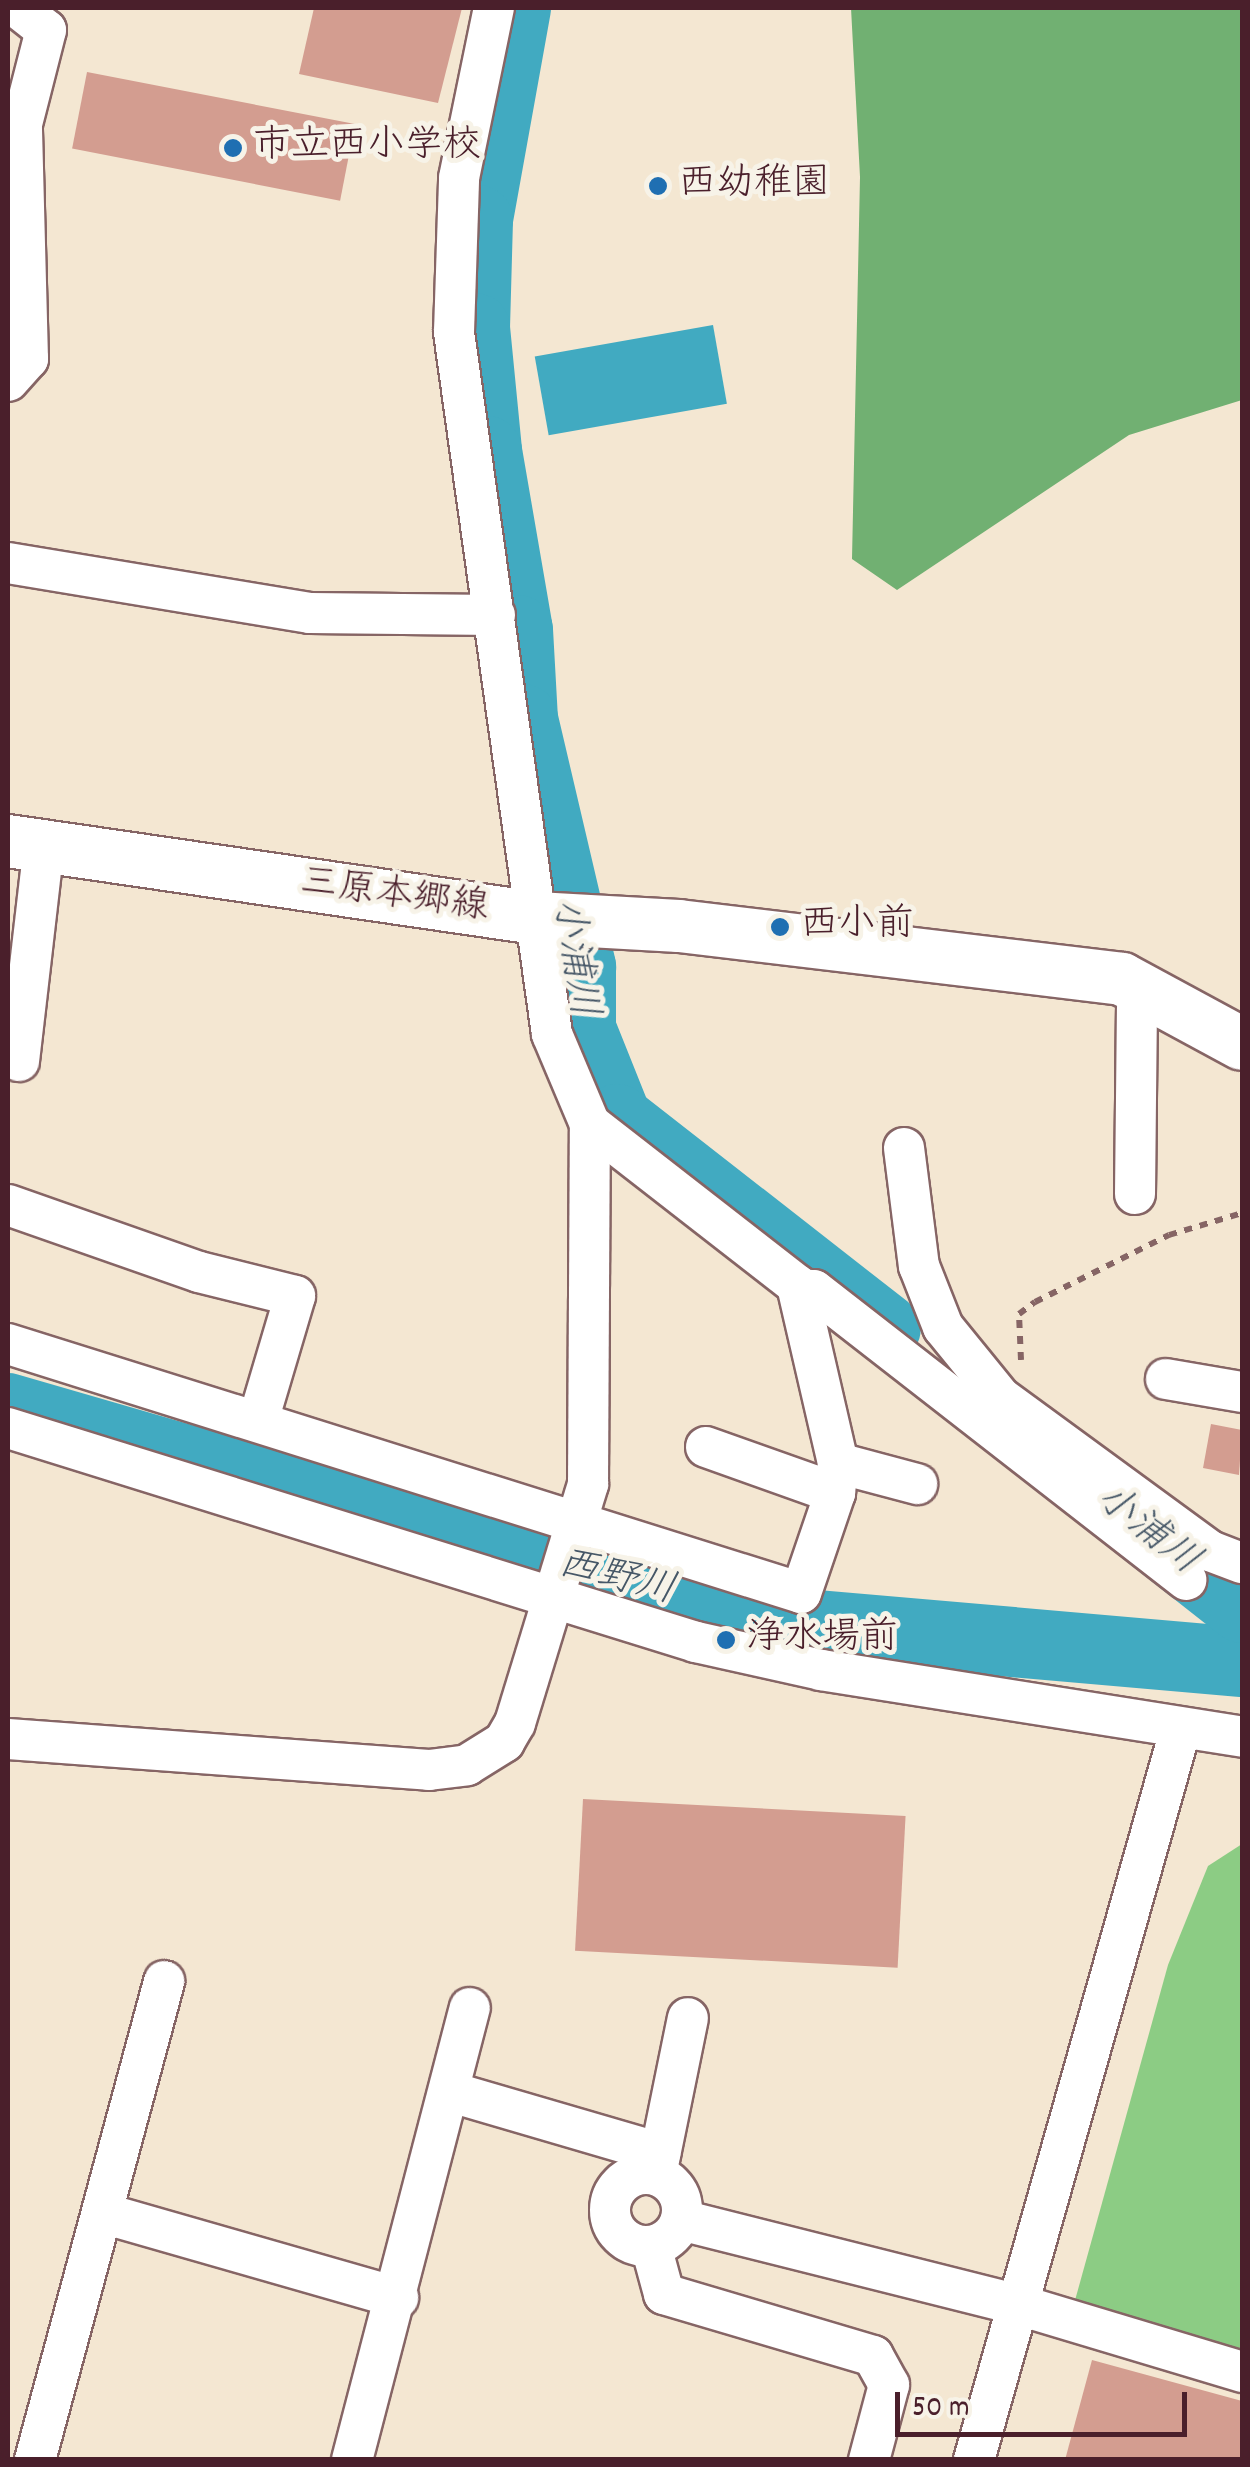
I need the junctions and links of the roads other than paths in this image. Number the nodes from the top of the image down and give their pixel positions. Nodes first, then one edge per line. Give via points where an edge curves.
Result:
1 (18, 8) edge
2 (494, 8) edge
3 (8, 381) edge
4 (8, 562) edge
5 (495, 615) junction
6 (26, 843) edge
7 (536, 918) junction
8 (1147, 992) junction
9 (1242, 1044) edge
10 (19, 1061) dead end
11 (590, 1124) junction
12 (904, 1148) dead end
13 (1135, 1194) dead end
14 (8, 1205) edge
15 (798, 1289) junction
16 (8, 1344) edge
17 (1166, 1379) dead end
18 (1242, 1392) edge
19 (258, 1421) junction
20 (8, 1428) edge
21 (706, 1447) dead end
22 (837, 1478) junction
23 (916, 1484) dead end
24 (575, 1517) junction
25 (1242, 1563) edge
26 (1188, 1580) dead end
27 (552, 1599) junction
28 (1180, 1731) junction
29 (1242, 1737) edge
30 (8, 1739) edge
31 (164, 1982) dead end
32 (470, 2008) dead end
33 (688, 2018) dead end
34 (451, 2092) junction
35 (658, 2164) junction
36 (106, 2214) junction
37 (681, 2220) junction
38 (650, 2246) junction
39 (398, 2298) junction
40 (1016, 2304) junction
41 (1242, 2372) edge
42 (35, 2460) edge
43 (352, 2460) edge
44 (868, 2460) edge
45 (974, 2460) edge

1 - 3 street via 46,30 22,124 28,359
2 - 5 street via 459,178 454,332
4 - 5 street via 310,613
5 - 7 street
6 - 7 main road, 三原本郷線
6 - 10 street
7 - 8 main road, 三原本郷線 via 678,926 998,961 1122,979
7 - 11 street via 552,1034
8 - 9 main road, 三原本郷線
8 - 13 street via 1137,1009
11 - 15 street
11 - 24 street via 588,1484
12 - 25 street via 919,1266 943,1327 1016,1409 1210,1551
14 - 19 street via 199,1272 296,1296
15 - 22 street
15 - 26 street via 814,1290
16 - 19 street
17 - 18 street
19 - 24 street
20 - 27 street
21 - 22 street
22 - 23 street
22 - 24 street via 801,1593
24 - 27 street
27 - 28 street via 821,1670
27 - 30 street via 515,1723 504,1742 467,1765 429,1770
28 - 29 street
28 - 40 street
31 - 36 street
32 - 34 street
33 - 35 street
34 - 35 street
34 - 39 street
35 - 37 street via 678,2192
35 - 38 street via 628,2178 611,2200 614,2228 636,2245
36 - 39 street
36 - 42 street
37 - 38 street via 664,2242
37 - 40 street
38 - 44 street via 664,2294 873,2356 889,2385
39 - 43 street
40 - 41 street
40 - 45 street

